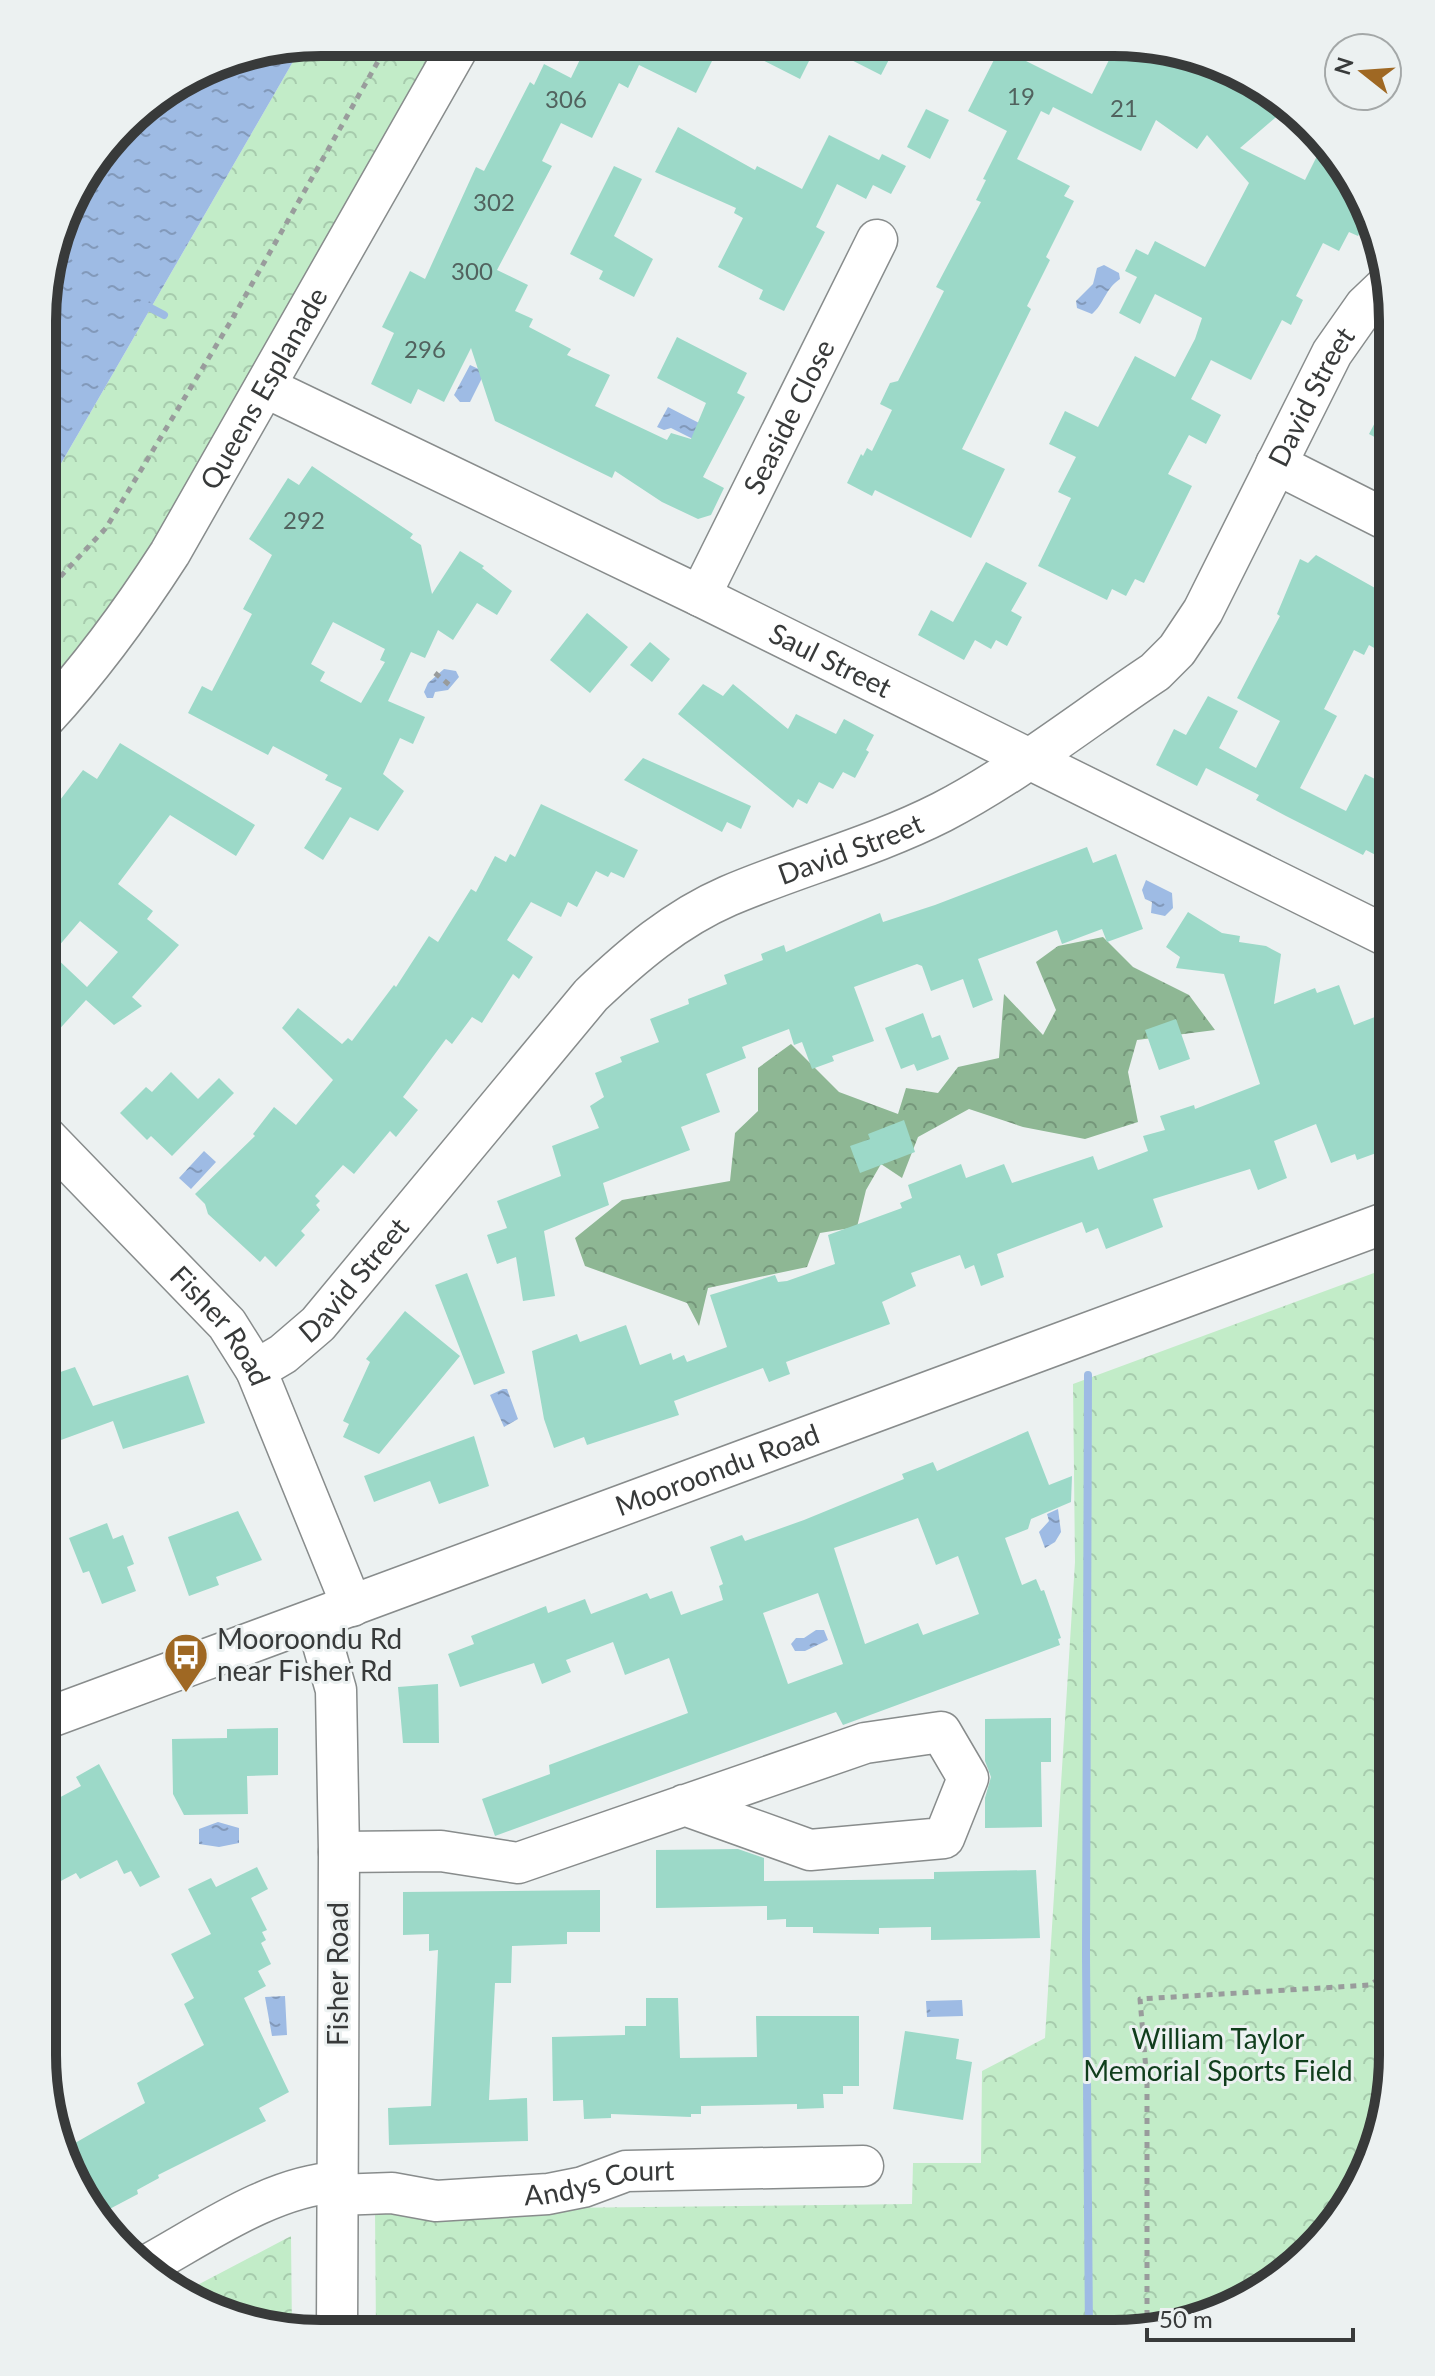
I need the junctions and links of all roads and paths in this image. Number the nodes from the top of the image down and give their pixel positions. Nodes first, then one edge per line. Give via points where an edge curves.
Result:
1 (381, 57) edge
2 (453, 57) edge
3 (877, 240) dead end
4 (1377, 295) edge
5 (265, 387) junction
6 (1276, 464) junction
7 (1379, 516) edge
8 (56, 581) edge
9 (700, 596) junction
10 (435, 673) dead end
11 (453, 688) dead end
12 (56, 706) edge
13 (1027, 758) junction
14 (1379, 932) edge
15 (56, 1147) edge
16 (1378, 1225) edge
17 (256, 1370) junction
18 (334, 1613) junction
19 (56, 1715) edge
20 (684, 1805) junction
21 (339, 1852) junction
22 (1378, 1980) edge
23 (863, 2166) dead end
24 (336, 2188) junction
25 (155, 2261) edge
26 (1147, 2317) edge
27 (337, 2320) edge

1 - 8 path via 106,528
2 - 5 street, Queens Esplanade
3 - 9 street, Seaside Close
4 - 6 street, David Street via 1332,353
5 - 9 street, Saul Street
5 - 12 street, Queens Esplanade via 133,611
6 - 7 street
6 - 13 street, David Street via 1203,611 1177,650 1155,672
9 - 13 street, Saul Street
10 - 11 path
13 - 14 street, Saul Street
13 - 17 street, David Street via 943,811 838,857 726,897 632,955 591,995 318,1324
15 - 17 street, Fisher Road via 227,1324
16 - 18 street, Mooroondu Road
17 - 18 street, Fisher Road
18 - 19 street, Mooroondu Road
18 - 21 street, Fisher Road
20 - 20 street via 865,1743 941,1732 968,1778 944,1838 810,1850
20 - 21 street via 518,1863 441,1851
21 - 24 street, Fisher Road
22 - 26 path via 1370,1985 1140,1999 1147,2082
23 - 24 street, Andys Court via 626,2171 548,2194 436,2201
24 - 25 street, Andys Court via 317,2183 266,2202
24 - 27 street, Fisher Road

